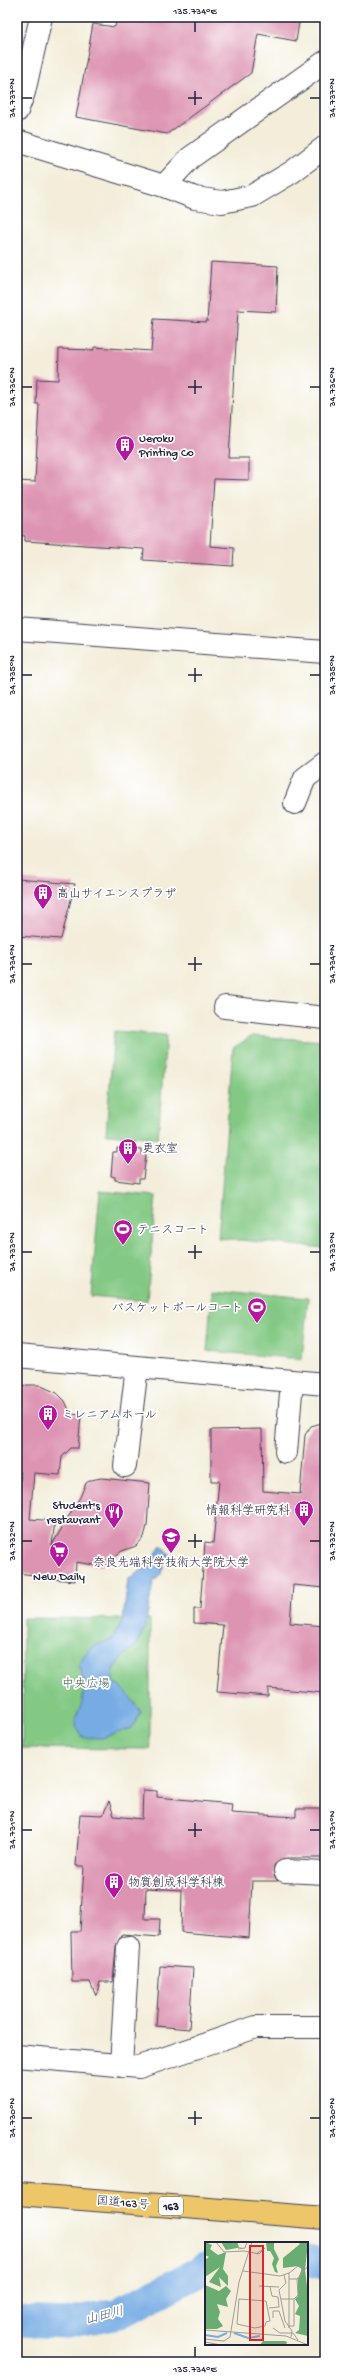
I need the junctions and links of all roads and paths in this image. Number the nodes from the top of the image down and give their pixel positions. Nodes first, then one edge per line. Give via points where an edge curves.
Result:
1 (40, 17) edge
2 (325, 62) edge
3 (20, 102) edge
4 (17, 142) edge
5 (325, 147) edge
6 (164, 186) junction
7 (17, 629) edge
8 (325, 652) edge
9 (325, 763) edge
10 (295, 803) dead end
11 (225, 1008) dead end
12 (325, 1018) edge
13 (17, 1356) edge
14 (137, 1367) junction
15 (292, 1381) junction
16 (325, 1384) edge
17 (286, 1452) dead end
18 (125, 1466) dead end
19 (285, 1871) dead end
20 (325, 1873) edge
21 (128, 1947) dead end
22 (325, 2027) edge
23 (17, 2056) edge
24 (120, 2066) junction
25 (17, 2194) edge
26 (325, 2218) edge

1 - 3 street
2 - 6 street via 190,158
4 - 6 street
5 - 6 street via 292,172 252,196 222,202 195,198
7 - 8 street
9 - 10 street via 305,778
11 - 12 street
13 - 14 street
14 - 15 street
14 - 18 street
15 - 16 street
15 - 17 street
19 - 20 street
21 - 24 street
22 - 24 street via 256,2028 139,2067
23 - 24 street
25 - 26 highway, 国道163号 / 163

